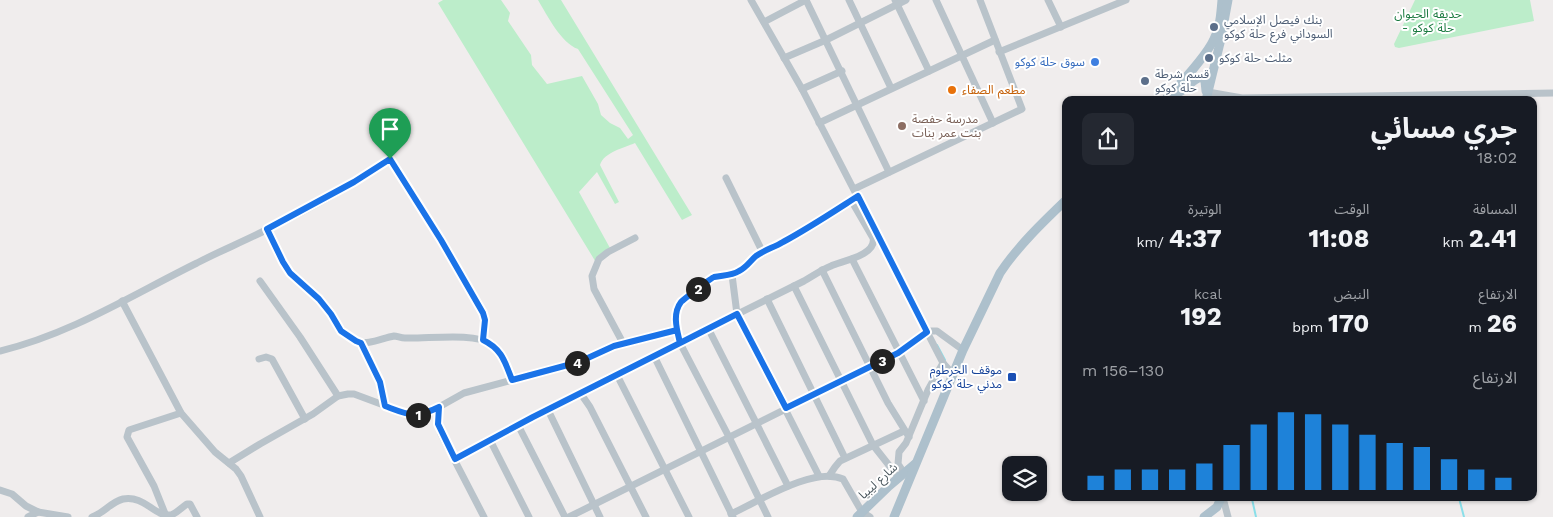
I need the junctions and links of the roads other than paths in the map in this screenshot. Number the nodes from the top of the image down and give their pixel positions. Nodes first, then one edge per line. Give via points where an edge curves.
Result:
1 (751, 0) edge
2 (849, 0) edge
3 (906, 0) edge
4 (936, 0) edge
5 (980, 0) edge
6 (1048, 0) edge
7 (1222, 0) edge
8 (1228, 0) edge
9 (1123, 1) edge
10 (896, 2) edge
11 (764, 22) junction
12 (860, 23) junction
13 (1061, 27) junction
14 (826, 40) junction
15 (995, 40) junction
16 (999, 52) junction
17 (962, 55) junction
18 (784, 58) junction
19 (929, 70) junction
20 (842, 72) junction
21 (891, 88) junction
22 (802, 89) junction
23 (1553, 93) edge
24 (1170, 96) edge
25 (1172, 96) edge
26 (1207, 96) edge
27 (1207, 96) edge
28 (1366, 96) edge
29 (858, 105) junction
30 (819, 123) junction
31 (993, 123) junction
32 (889, 172) junction
33 (726, 178) dead end
34 (854, 195) junction
35 (1062, 204) edge
36 (267, 229) junction
37 (635, 238) dead end
38 (762, 253) junction
39 (852, 259) junction
40 (822, 270) junction
41 (732, 275) junction
42 (260, 281) dead end
43 (794, 286) junction
44 (767, 299) junction
45 (122, 301) junction
46 (737, 314) junction
47 (708, 328) junction
48 (677, 330) junction
49 (927, 332) junction
50 (483, 340) junction
51 (361, 343) junction
52 (623, 343) junction
53 (680, 343) junction
54 (963, 350) junction
55 (0, 351) edge
56 (898, 353) junction
57 (654, 356) junction
58 (259, 359) dead end
59 (943, 363) junction
60 (870, 366) junction
61 (953, 374) junction
62 (617, 375) junction
63 (512, 380) junction
64 (842, 380) junction
65 (581, 394) junction
66 (813, 394) junction
67 (338, 396) junction
68 (924, 401) junction
69 (385, 406) junction
70 (439, 407) junction
71 (786, 408) junction
72 (548, 410) junction
73 (181, 413) junction
74 (304, 419) junction
75 (757, 423) junction
76 (518, 425) junction
77 (907, 434) junction
78 (729, 437) junction
79 (490, 440) junction
80 (873, 444) junction
81 (701, 451) junction
82 (845, 458) junction
83 (455, 459) junction
84 (229, 463) junction
85 (916, 464) junction
86 (664, 469) junction
87 (902, 475) junction
88 (819, 476) junction
89 (830, 476) junction
90 (630, 486) junction
91 (788, 486) junction
92 (0, 490) edge
93 (760, 500) junction
94 (1221, 501) edge
95 (1223, 501) edge
96 (594, 504) junction
97 (38, 512) junction
98 (863, 515) edge
99 (166, 516) junction
100 (480, 516) edge
101 (732, 516) edge
102 (28, 517) edge
103 (68, 517) edge
104 (92, 517) edge
105 (197, 517) edge
106 (260, 517) edge
107 (529, 517) edge
108 (565, 517) edge
109 (569, 517) edge
110 (600, 517) edge
111 (646, 517) edge
112 (689, 517) edge
113 (768, 517) edge
114 (894, 517) edge
115 (1204, 517) edge
116 (1228, 517) edge

1 - 11 street
2 - 12 street
3 - 10 street
4 - 17 street
5 - 15 street
6 - 13 street
7 - 24 main road via 1214,40
8 - 27 main road
9 - 13 street
10 - 12 street
10 - 19 street
11 - 14 street via 806,0
11 - 18 street
12 - 14 street
12 - 21 street
13 - 16 street
14 - 18 street
14 - 20 street
15 - 16 street
15 - 17 street
16 - 31 street via 1022,109
17 - 19 street
17 - 31 street
18 - 22 street
19 - 21 street
20 - 22 street
20 - 29 street
21 - 29 street
22 - 30 street
23 - 28 street
25 - 26 main road via 1200,76 1206,81
29 - 30 street
29 - 32 street
30 - 34 street
31 - 32 street
32 - 34 street
33 - 38 street
34 - 38 street via 783,243
34 - 39 street via 874,243
34 - 49 street
35 - 54 main road via 1006,264
36 - 45 street
36 - 50 street via 339,191 390,159 483,313
36 - 51 street via 290,273 319,299 341,331
37 - 52 street via 608,252 599,260 592,276 594,289
38 - 41 street
39 - 40 street
39 - 56 street
40 - 43 street
40 - 60 street
41 - 46 street
41 - 48 street via 708,280 681,301 676,313
42 - 67 street
43 - 44 street
43 - 64 street
44 - 46 street
44 - 66 street
45 - 55 street via 75,326 23,346
45 - 73 street
46 - 47 street
46 - 71 street
47 - 53 street
47 - 75 street
48 - 52 street
48 - 53 street
49 - 54 street via 936,331
49 - 56 street
49 - 59 street
50 - 51 street via 395,336
50 - 63 street via 494,345 503,357
51 - 69 street via 380,382
52 - 63 street via 579,362
53 - 57 street
53 - 78 street
54 - 61 main road
56 - 60 street
56 - 68 street
57 - 62 street
57 - 81 street
58 - 74 street via 272,359
59 - 61 street
59 - 68 street
60 - 64 street
60 - 77 street
61 - 85 main road
62 - 65 street
62 - 86 street
63 - 70 street via 464,393
64 - 66 street
64 - 80 street
65 - 72 street
65 - 90 street
66 - 71 street
66 - 82 street
67 - 69 street via 354,394
67 - 74 street
68 - 77 street
69 - 70 street via 413,415
70 - 83 street via 438,424
71 - 75 street
71 - 88 street
72 - 76 street
72 - 96 street
73 - 84 street via 214,452
73 - 99 street via 127,433
74 - 84 street
75 - 78 street
75 - 91 street
76 - 79 street
76 - 108 street
77 - 80 street
77 - 87 street via 898,458
78 - 81 street
78 - 93 street
79 - 83 street
79 - 107 street
80 - 82 street
80 - 87 street
81 - 86 street
81 - 101 street
82 - 89 street
83 - 100 street
84 - 106 street via 242,476
85 - 87 main road, شارع ليبيا
85 - 114 main road
86 - 90 street
86 - 112 street
87 - 98 main road, شارع ليبيا
88 - 89 street
88 - 91 street
89 - 98 street via 843,478
90 - 96 street
90 - 111 street
91 - 93 street
92 - 97 street via 12,494
93 - 101 street
93 - 113 street
94 - 115 main road
95 - 116 street
96 - 109 street
96 - 110 street
97 - 102 street
97 - 103 street
99 - 104 street via 139,500 131,499 118,501
99 - 105 street via 190,504

